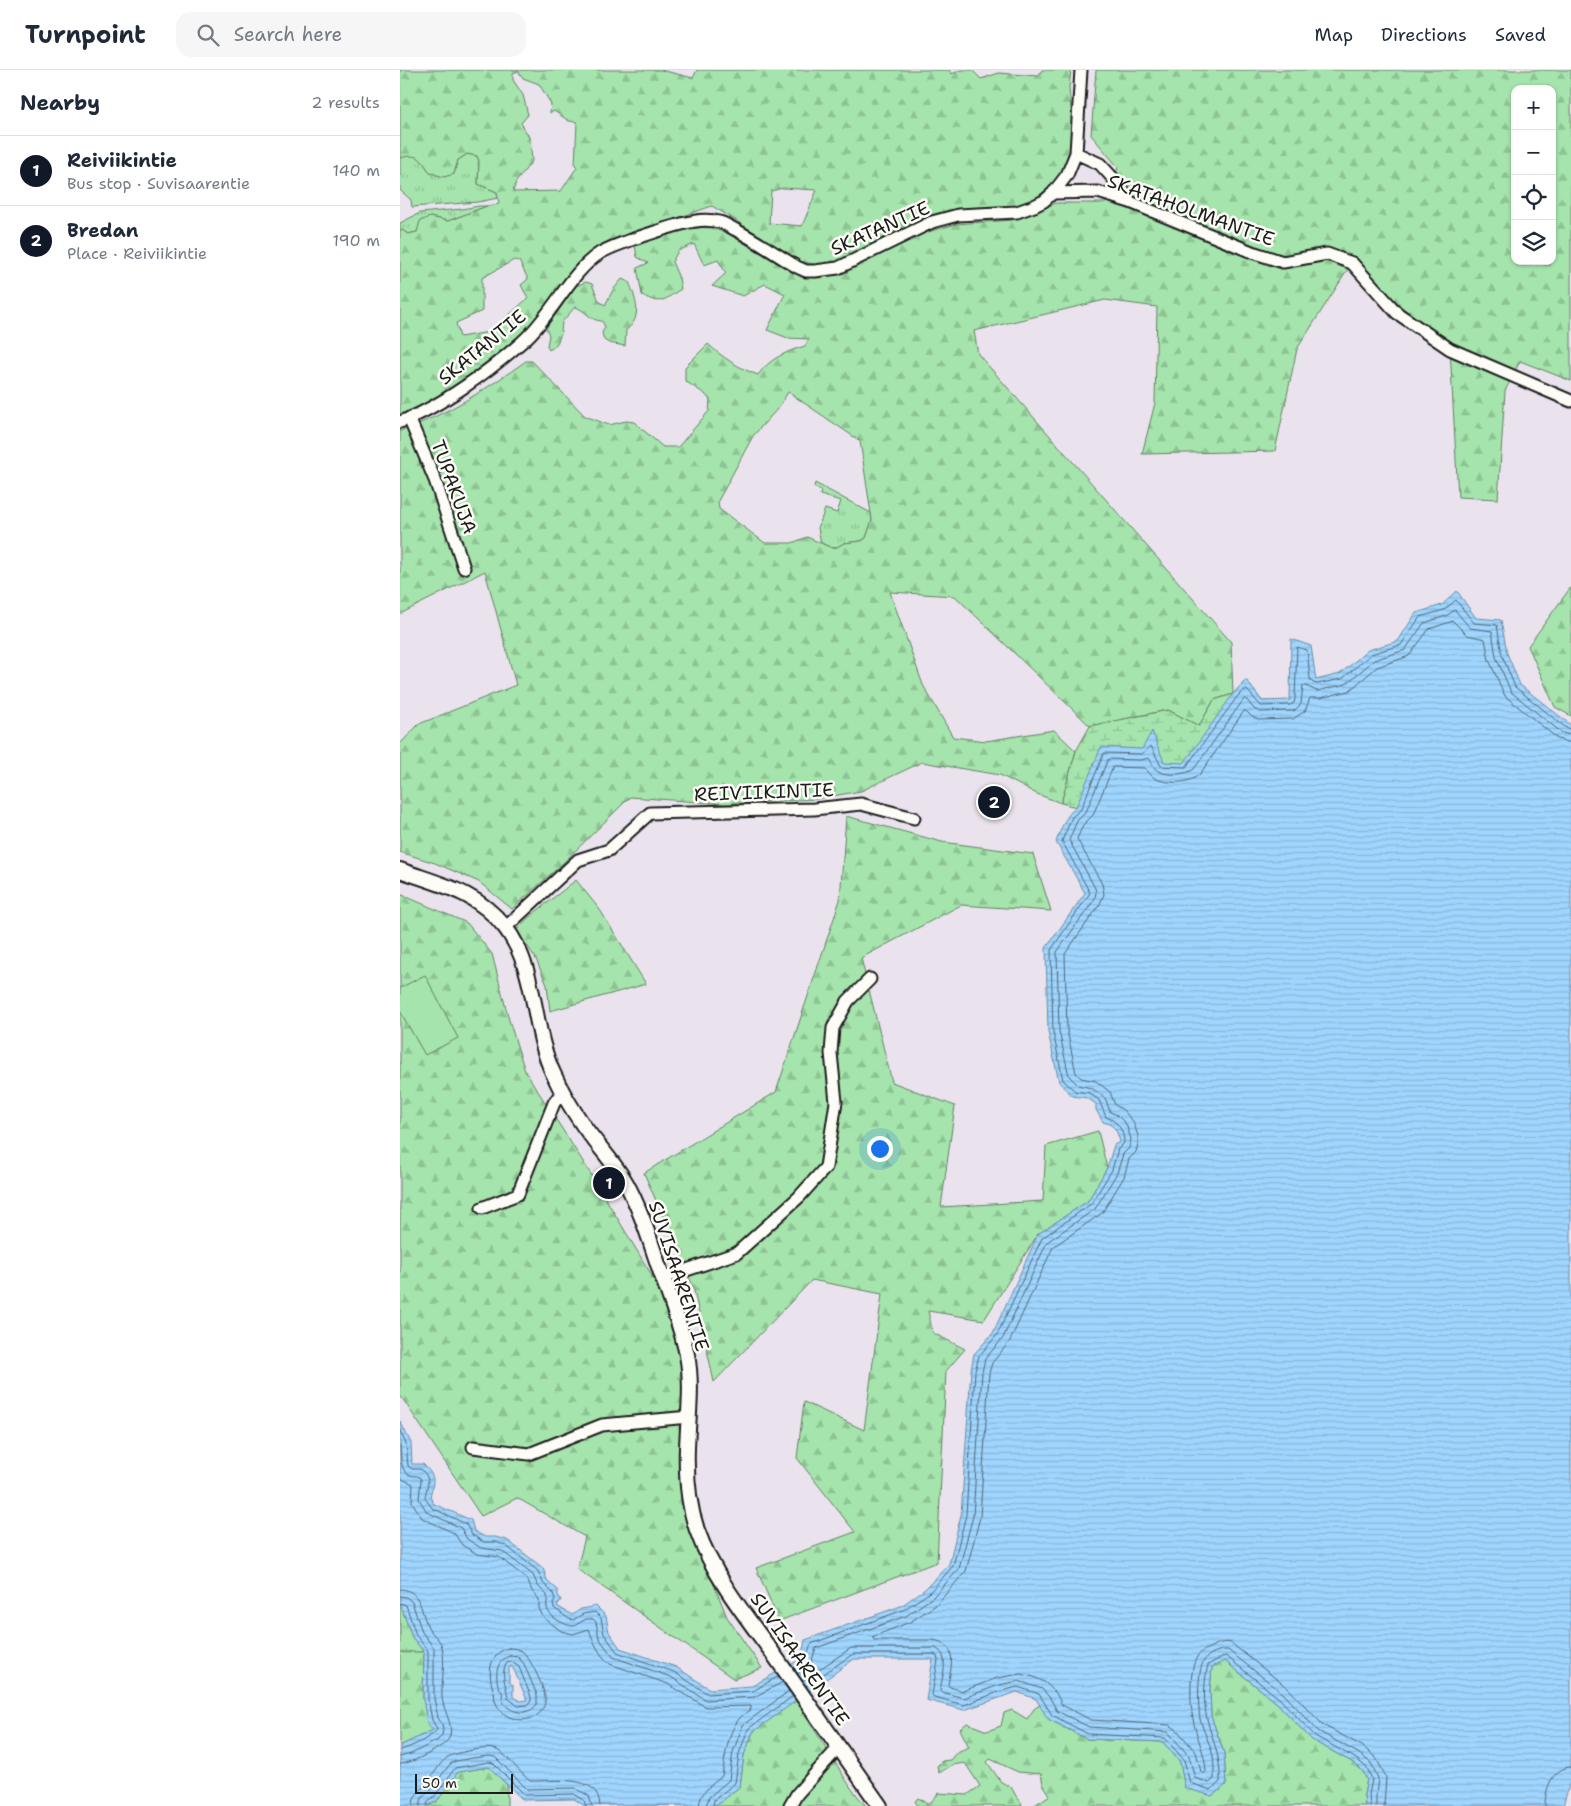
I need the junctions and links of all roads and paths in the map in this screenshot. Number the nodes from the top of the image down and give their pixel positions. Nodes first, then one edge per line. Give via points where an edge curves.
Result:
1 (1081, 70) edge
2 (1076, 153) junction
3 (1053, 193) junction
4 (1130, 202) junction
5 (1571, 401) edge
6 (405, 420) edge
7 (464, 568) dead end
8 (914, 818) dead end
9 (400, 870) edge
10 (505, 928) junction
11 (870, 979) dead end
12 (562, 1092) junction
13 (482, 1208) dead end
14 (663, 1278) junction
15 (689, 1417) junction
16 (473, 1447) dead end
17 (839, 1746) junction
18 (790, 1806) edge
19 (880, 1806) edge

1 - 2 street, SKATANTIE
2 - 3 street, SKATANTIE via 1067,175
2 - 4 street via 1100,164
3 - 4 street, SKATAHOLMANTIE via 1098,192
3 - 6 street, SKATANTIE via 1034,206 1017,212 958,216 932,222 838,268 815,271 798,267 720,222 683,223 646,234 600,253 584,266 524,341 449,397
4 - 5 street, SKATAHOLMANTIE via 1283,262 1327,254 1352,263 1397,312 1450,349
6 - 7 street, TUPAKUJA via 435,480
8 - 10 street, REIVIIKINTIE via 861,804 814,809 650,814 608,850 578,860
9 - 10 street, SUVISAARENTIE via 460,891 479,902
10 - 12 street, SUVISAARENTIE via 526,966 545,1051
11 - 14 street via 848,1001 833,1028 831,1053 836,1102 826,1167 737,1253
12 - 13 street via 554,1103 518,1194
12 - 14 street, SUVISAARENTIE via 625,1180
14 - 15 street, SUVISAARENTIE via 687,1356
15 - 16 street via 602,1425 529,1454
15 - 17 street, SUVISAARENTIE via 687,1482 692,1514 704,1548 722,1581
17 - 18 street, SUVISAARENTIE
17 - 19 street, SUVISAARENTIE

